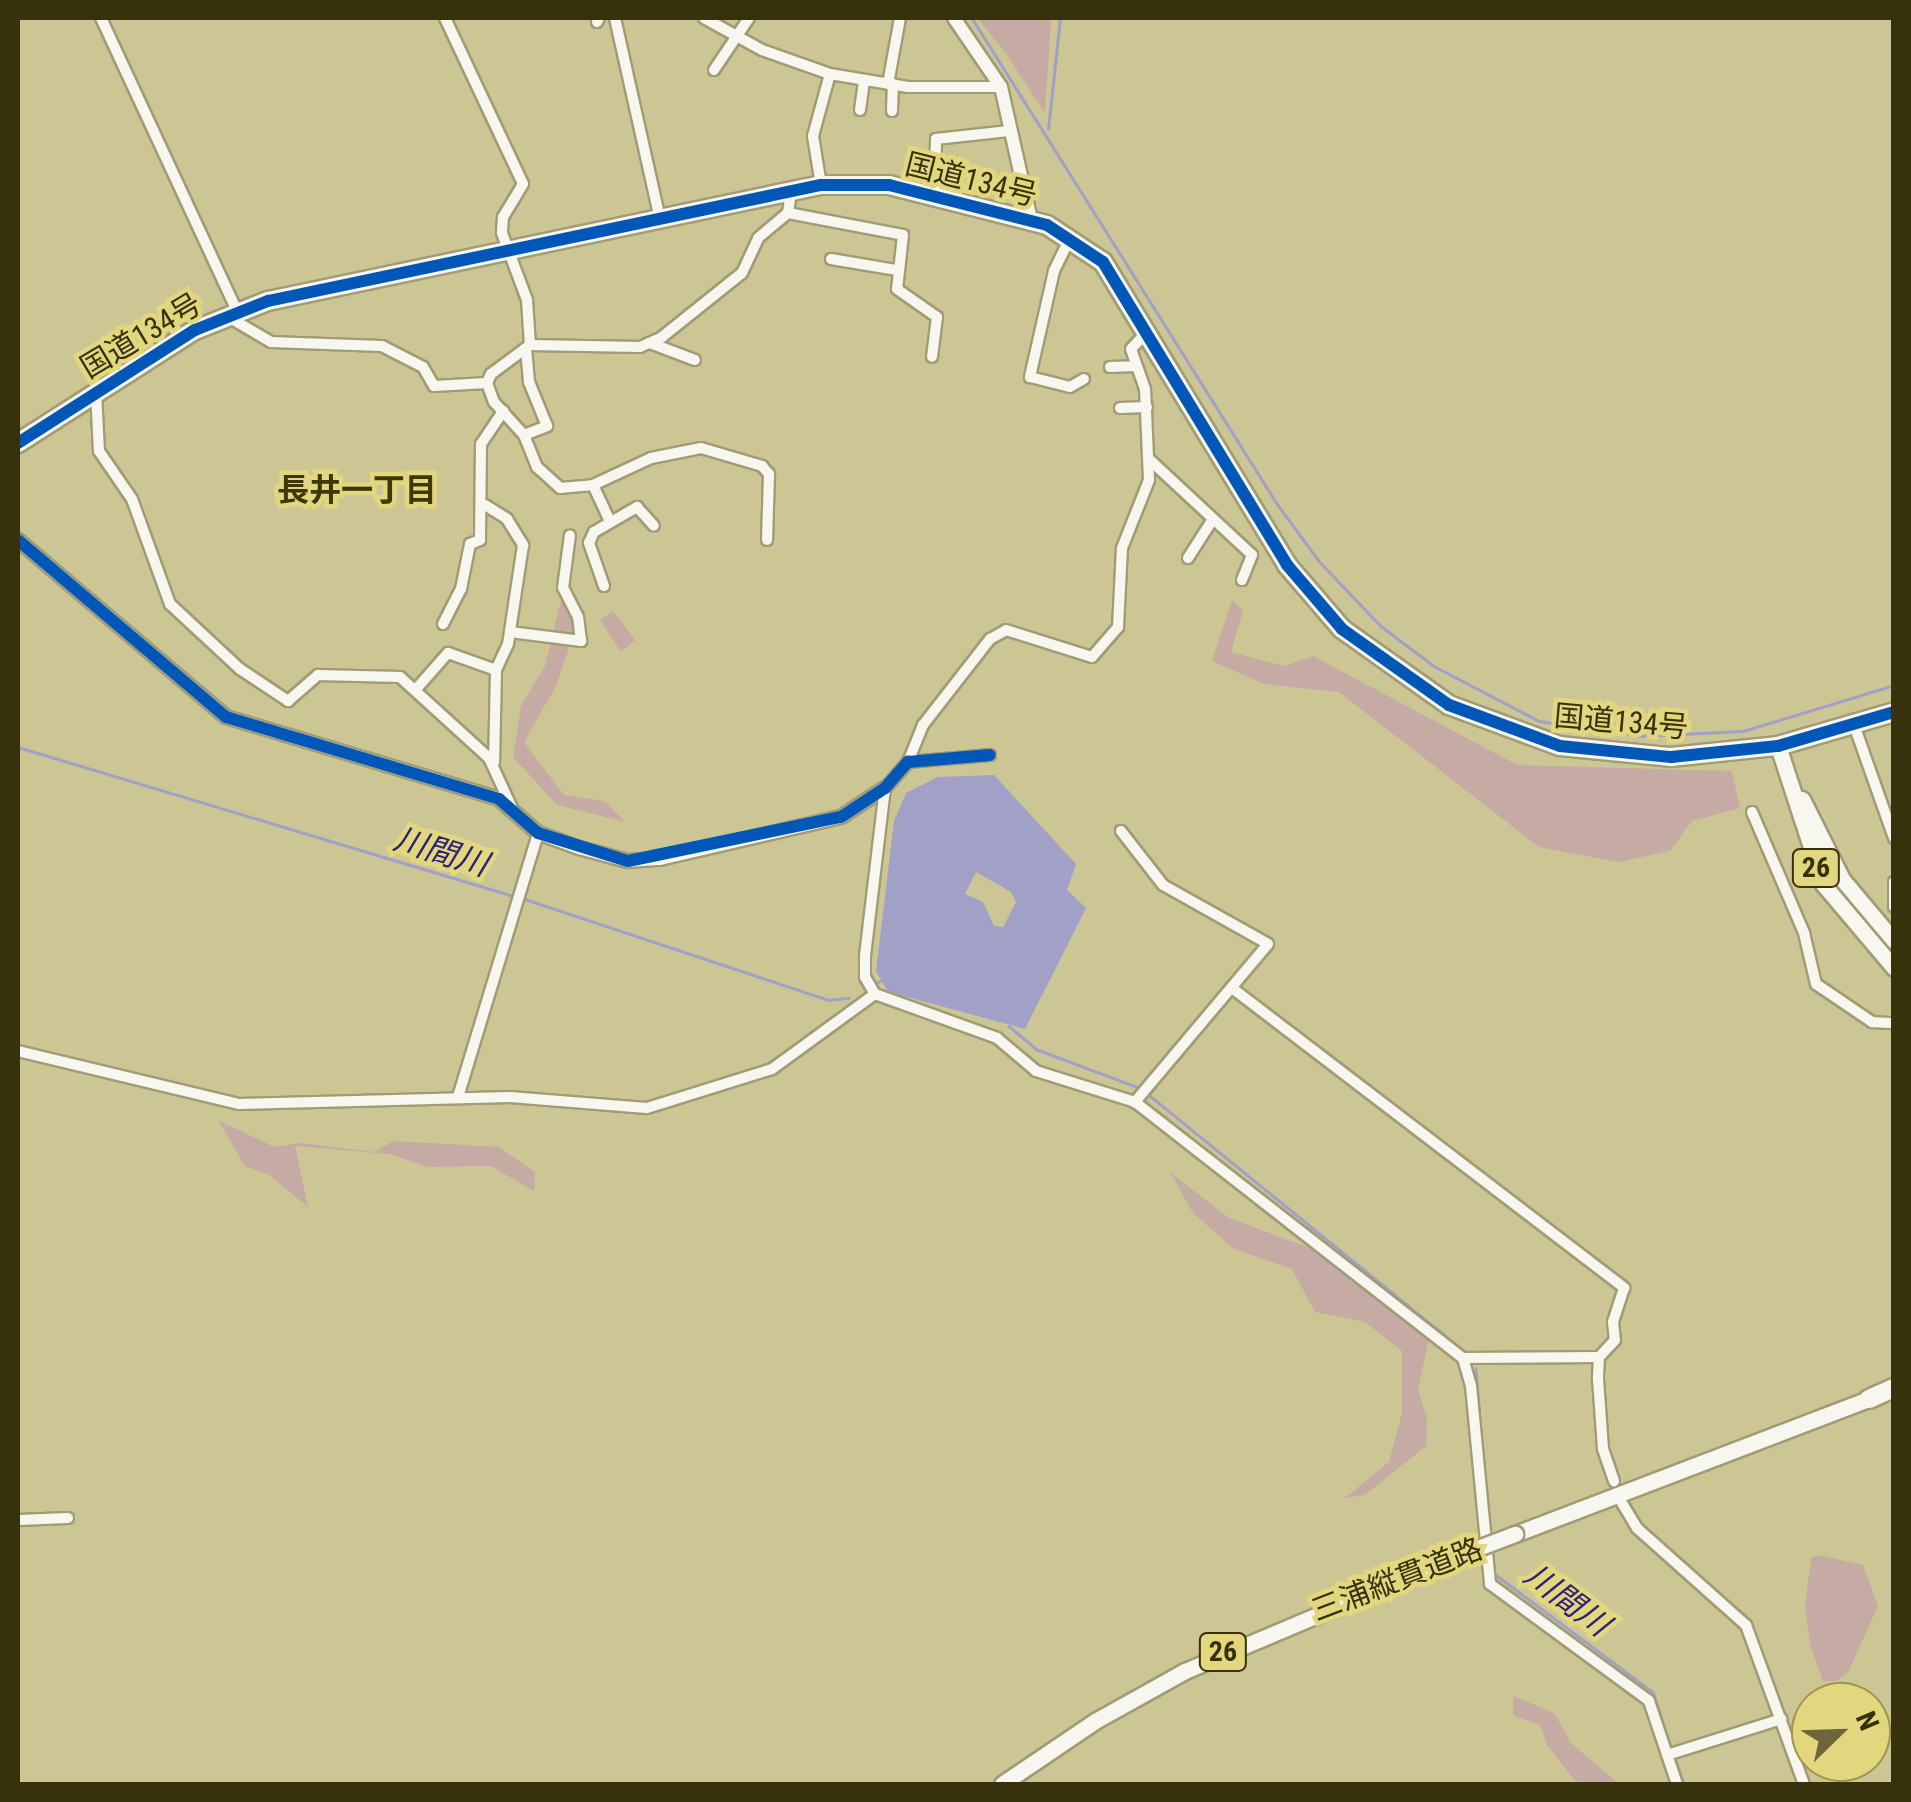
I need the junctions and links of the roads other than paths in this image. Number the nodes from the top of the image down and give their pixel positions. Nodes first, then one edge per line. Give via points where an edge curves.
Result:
1 (102, 18) edge
2 (445, 18) edge
3 (614, 18) edge
4 (704, 18) edge
5 (749, 18) edge
6 (900, 18) edge
7 (954, 18) edge
8 (734, 37) junction
9 (714, 70) dead end
10 (830, 74) junction
11 (864, 81) junction
12 (890, 84) junction
13 (1001, 87) junction
14 (860, 110) dead end
15 (892, 111) dead end
16 (1008, 131) junction
17 (820, 184) junction
18 (790, 191) junction
19 (935, 195) junction
20 (788, 213) junction
21 (660, 218) junction
22 (1031, 220) junction
23 (1070, 237) junction
24 (510, 250) junction
25 (831, 259) dead end
26 (897, 270) junction
27 (231, 313) junction
28 (1148, 331) junction
29 (649, 343) junction
30 (528, 347) junction
31 (932, 356) dead end
32 (696, 360) dead end
33 (1134, 366) junction
34 (1110, 367) dead end
35 (1084, 378) dead end
36 (487, 383) junction
37 (96, 390) junction
38 (1146, 407) junction
39 (1120, 408) dead end
40 (503, 410) junction
41 (524, 435) junction
42 (18, 443) edge
43 (1151, 461) junction
44 (593, 485) junction
45 (485, 504) junction
46 (1213, 519) junction
47 (609, 520) junction
48 (654, 526) dead end
49 (570, 534) dead end
50 (18, 540) edge
51 (767, 540) dead end
52 (1188, 558) dead end
53 (1242, 580) dead end
54 (604, 586) dead end
55 (443, 624) dead end
56 (510, 632) junction
57 (496, 670) junction
58 (417, 688) junction
59 (1894, 712) edge
60 (1854, 725) junction
61 (1778, 746) junction
62 (990, 755) dead end
63 (908, 762) junction
64 (494, 764) junction
65 (886, 788) junction
66 (512, 808) junction
67 (1752, 812) dead end
68 (1121, 831) dead end
69 (538, 833) junction
70 (1894, 838) edge
71 (1894, 882) edge
72 (1894, 907) edge
73 (1894, 940) edge
74 (1894, 968) edge
75 (1232, 988) junction
76 (876, 994) junction
77 (1894, 1023) edge
78 (18, 1051) edge
79 (458, 1097) junction
80 (1135, 1102) junction
81 (1462, 1358) junction
82 (1599, 1358) junction
83 (1894, 1380) edge
84 (1894, 1391) edge
85 (1869, 1399) joint
86 (1830, 1414) junction
87 (1812, 1421) junction
88 (1614, 1482) dead end
89 (1622, 1503) dead end
90 (68, 1518) dead end
91 (18, 1520) edge
92 (1781, 1719) junction
93 (1672, 1753) junction
94 (1002, 1784) edge
95 (1678, 1784) edge
96 (1804, 1784) edge

1 - 27 street
2 - 24 street via 523,184 503,217
3 - 21 street
4 - 8 street
5 - 8 street
6 - 12 street
7 - 13 street
8 - 9 street
8 - 10 street
10 - 11 street
10 - 17 street via 812,136
11 - 12 street
11 - 14 street
12 - 13 street
12 - 15 street
13 - 16 street
16 - 19 street via 936,139
16 - 22 street
17 - 18 highway, 国道134号
17 - 19 highway, 国道134号 via 864,182
18 - 20 street
18 - 21 highway, 国道134号
19 - 22 highway, 国道134号
20 - 26 street via 896,230 904,242
20 - 29 street via 758,238 742,274
21 - 24 highway, 国道134号
22 - 23 highway, 国道134号
23 - 28 highway, 国道134号 via 1119,281
23 - 35 street via 1054,271 1030,377 1070,387
24 - 27 highway, 国道134号
24 - 30 street via 527,300
25 - 26 street
26 - 31 street via 902,296 937,317
27 - 36 street via 271,342 382,346 424,367 434,386
27 - 37 highway, 国道134号
28 - 33 street via 1131,349
28 - 61 highway, 国道134号 via 1287,564 1342,629 1420,689 1523,736 1594,752 1671,756
29 - 30 street
29 - 32 street
30 - 36 street via 501,361
30 - 41 street via 529,382 548,426
33 - 34 street
33 - 38 street
36 - 40 street
37 - 42 highway, 国道134号
37 - 58 street via 100,451 132,499 170,604 240,669 288,701 318,674 400,677
38 - 39 street
38 - 43 street
40 - 41 street
40 - 45 street via 481,444
41 - 44 street via 550,481 573,490
43 - 46 street
43 - 63 street via 1122,548 1122,609 1108,643 1092,657 1006,630 990,638 923,724
44 - 47 street
44 - 51 street via 675,452 701,448 745,458 769,474
45 - 55 street via 480,540 470,544 462,588
45 - 56 street via 507,519 522,545
46 - 52 street
46 - 53 street via 1252,555
47 - 48 street via 636,507
47 - 54 street via 589,543
49 - 56 street via 563,588 581,641
50 - 66 street via 226,716
56 - 57 street
57 - 58 street via 448,654
57 - 64 street
58 - 64 street
59 - 60 highway, 国道134号
60 - 61 highway, 国道134号
60 - 70 street
61 - 73 main road, 26 via 1828,857
61 - 74 main road, 26 via 1823,884
62 - 63 street
63 - 65 street
64 - 66 street
65 - 69 street via 842,816 660,859 628,862
65 - 76 street via 865,956 865,977
66 - 69 street
67 - 77 street via 1804,934 1816,984 1872,1022
68 - 75 street via 1163,886 1268,944
69 - 79 street
71 - 72 street
75 - 80 street
75 - 82 street via 1624,1288 1613,1322 1615,1340
76 - 79 street via 772,1069 648,1108
76 - 80 street via 998,1038 1036,1071
78 - 79 street via 238,1104
80 - 81 street
81 - 82 street
81 - 93 street via 1490,1584 1649,1702
82 - 88 street via 1603,1448
83 - 87 main road, 26
84 - 85 highway, 26
84 - 86 main road
85 - 86 main road, 三浦縦貫道路 / 26
86 - 87 main road, 三浦縦貫道路 / 26
87 - 94 main road, 三浦縦貫道路 / 26, bridge via 1462,1554 1185,1671
89 - 92 street via 1637,1528 1746,1625
90 - 91 street
92 - 93 street
92 - 96 street
93 - 95 street

